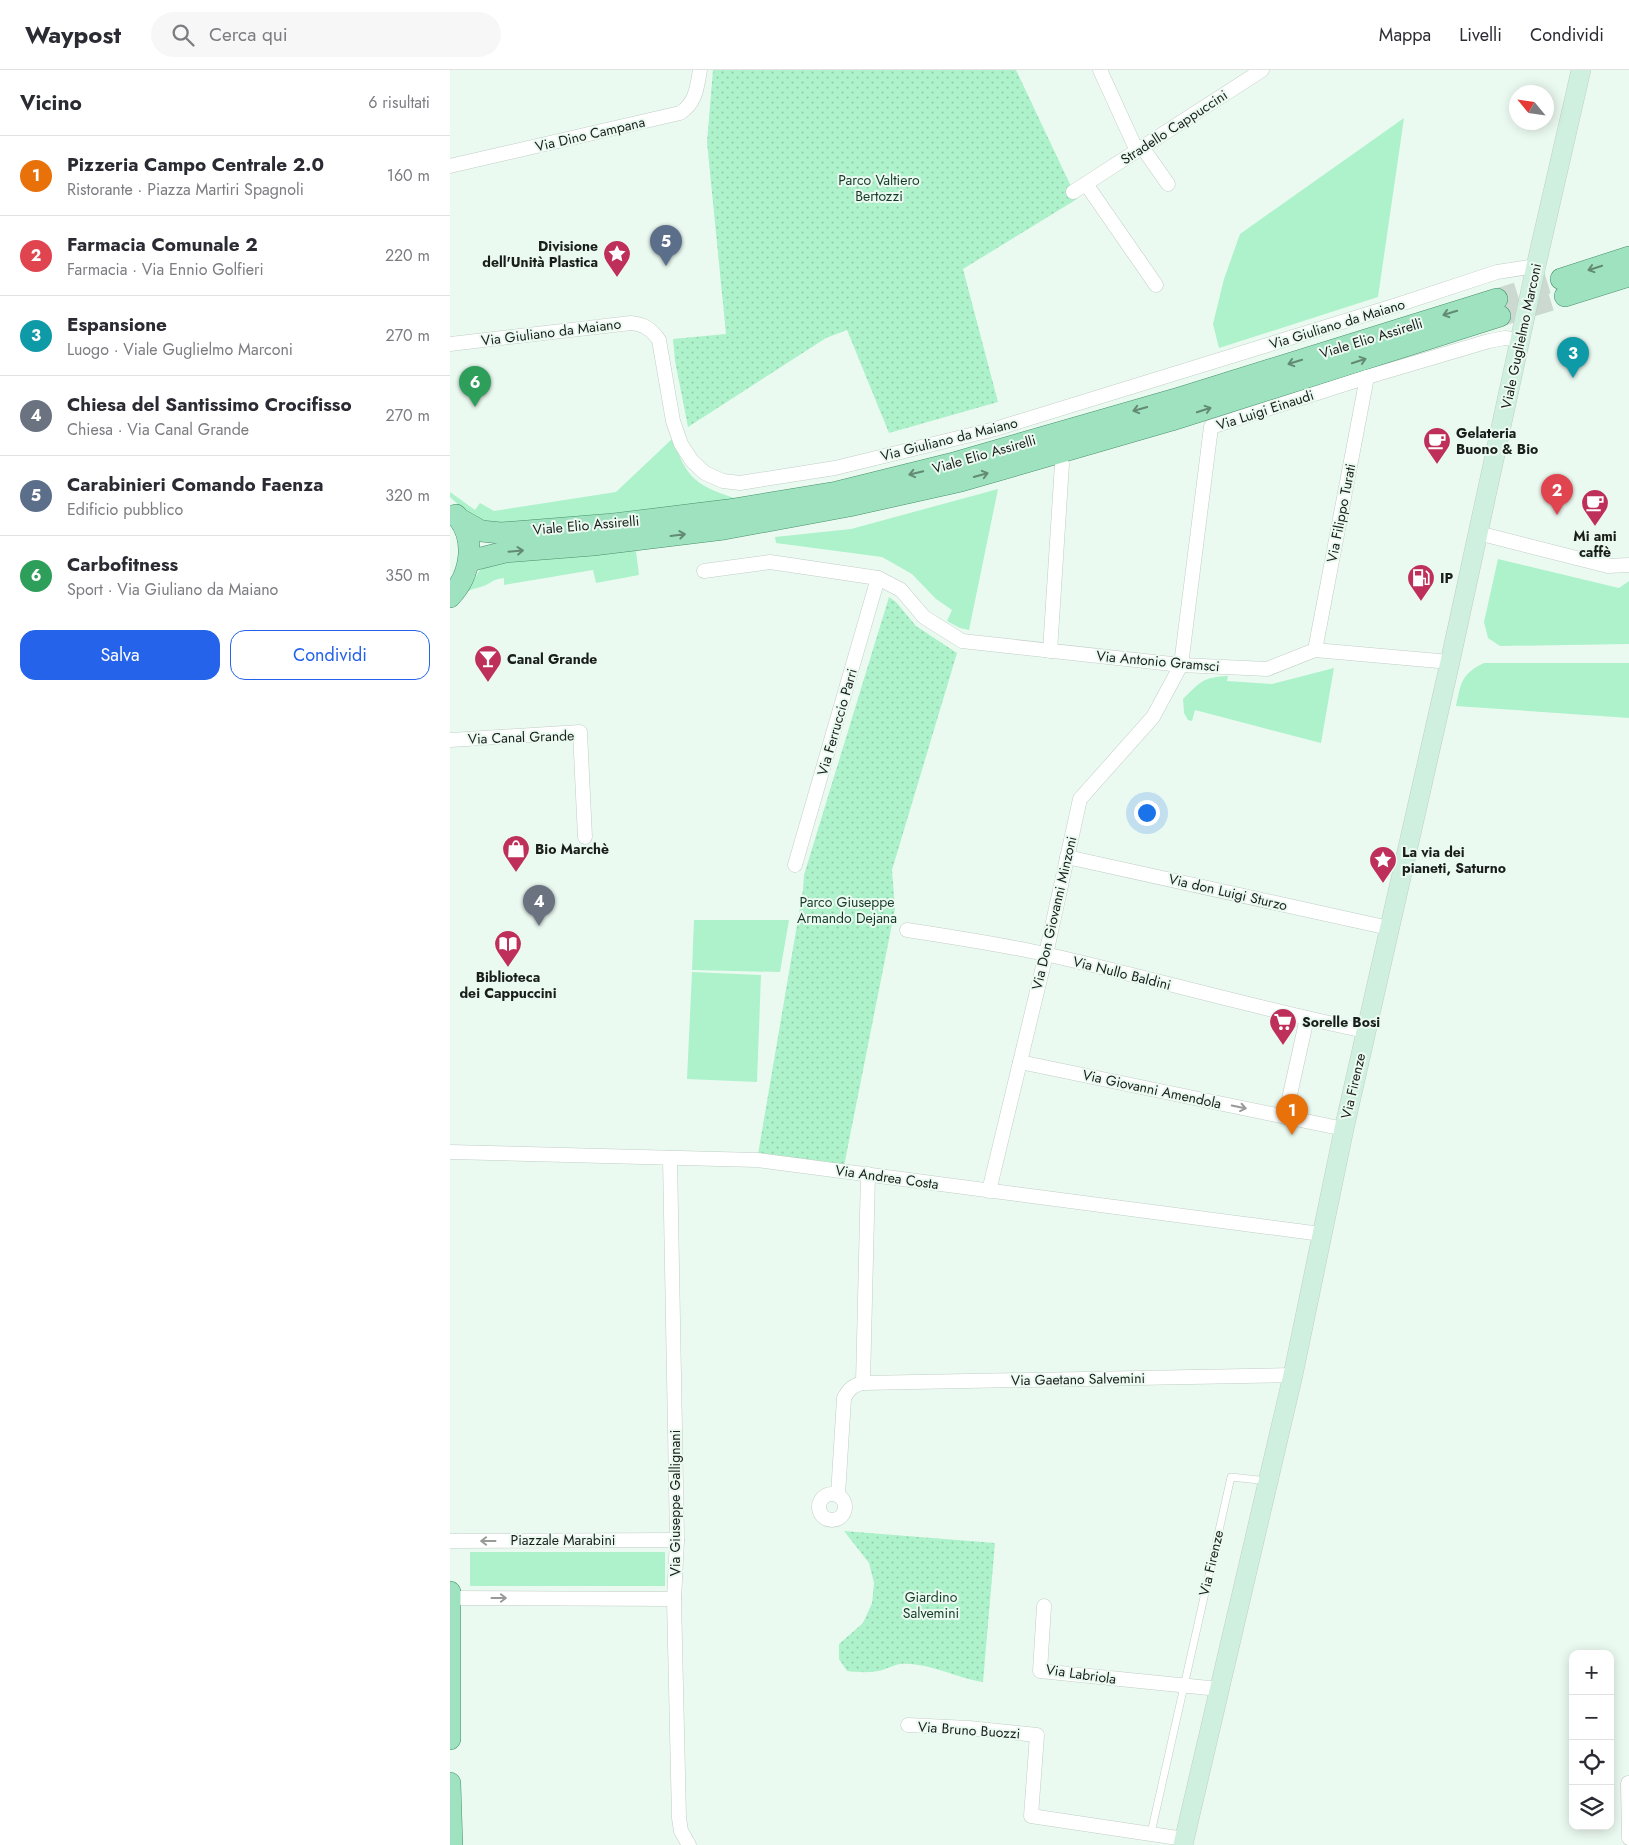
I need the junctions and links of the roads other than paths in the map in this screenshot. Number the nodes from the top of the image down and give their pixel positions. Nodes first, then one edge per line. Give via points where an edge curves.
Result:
1 (700, 70) edge
2 (1100, 70) edge
3 (1262, 70) edge
4 (1581, 70) edge
5 (1139, 149) junction
6 (450, 166) edge
7 (1086, 184) junction
8 (1168, 184) dead end
9 (1073, 192) dead end
10 (1629, 257) edge
11 (1536, 266) junction
12 (1629, 276) edge
13 (1156, 285) dead end
14 (1520, 340) junction
15 (450, 344) edge
16 (1367, 377) junction
17 (1062, 464) dead end
18 (454, 514) edge
19 (1478, 533) junction
20 (468, 561) junction
21 (1629, 565) edge
22 (704, 571) dead end
23 (878, 578) junction
24 (450, 596) edge
25 (1315, 650) junction
26 (1050, 651) junction
27 (1450, 662) junction
28 (1181, 665) junction
29 (450, 740) edge
30 (585, 837) dead end
31 (1067, 857) junction
32 (795, 865) dead end
33 (1389, 928) junction
34 (907, 930) dead end
35 (1046, 954) junction
36 (1307, 1018) junction
37 (1366, 1031) junction
38 (1020, 1062) junction
39 (1284, 1117) junction
40 (1344, 1129) junction
41 (450, 1152) edge
42 (670, 1158) junction
43 (868, 1174) junction
44 (989, 1191) junction
45 (1321, 1234) junction
46 (1293, 1375) junction
47 (863, 1383) junction
48 (1268, 1481) junction
49 (838, 1495) dead end
50 (677, 1540) junction
51 (450, 1541) edge
52 (450, 1592) edge
53 (450, 1598) edge
54 (674, 1599) junction
55 (1044, 1606) dead end
56 (1184, 1686) junction
57 (1219, 1689) junction
58 (908, 1725) dead end
59 (450, 1739) edge
60 (450, 1783) edge
61 (1628, 1783) dead end
62 (1151, 1833) junction
63 (1629, 1838) edge
64 (1184, 1842) edge
65 (452, 1845) edge
66 (689, 1845) edge

1 - 6 street, Via Dino Campana via 694,99 689,108 680,113
2 - 5 street
3 - 5 street, Stradello Cappuccini
4 - 11 street, Viale Guglielmo Marconi
5 - 7 street, Stradello Cappuccini
5 - 8 street
7 - 9 street, Stradello Cappuccini
7 - 13 street
10 -> 12 main road via 1563,287
11 - 14 street, Viale Guglielmo Marconi
11 - 15 street, Via Giuliano da Maiano via 1497,272 995,429 835,468 740,483 723,481 705,473 687,454 673,421 659,340 645,326 631,323
14 - 16 street, Via Luigi Einaudi via 1489,341
14 - 19 street, Viale Guglielmo Marconi
16 - 25 street, Via Filippo Turati
16 - 28 street, Via Luigi Einaudi via 1211,427
17 - 26 street
18 - 20 main road via 465,531
20 -> 18 main road, Viale Elio Assirelli via 505,552 724,529 961,481 1172,420 1498,308 950,464 837,492 728,510 501,533 481,531
19 - 21 street via 1608,566
19 - 27 street, Viale Guglielmo Marconi
20 - 24 main road via 465,576
22 - 23 street, Via Antonio Gramsci via 770,562
23 - 26 street, Via Antonio Gramsci via 901,590 924,617 962,641
23 - 32 street, Via Ferruccio Parri
25 - 27 street, Via Antonio Gramsci
25 - 28 street, Via Antonio Gramsci via 1267,669
26 - 28 street, Via Antonio Gramsci
27 - 33 street, Via Firenze
28 - 31 street, Via Don Giovanni Minzoni via 1153,717 1080,799
29 - 30 street, Via Canal Grande via 580,732
31 - 33 street, Via don Luigi Sturzo
31 - 35 street, Via Don Giovanni Minzoni
33 - 37 street, Via Firenze
34 - 35 street, Via Nullo Baldini
35 - 36 street, Via Nullo Baldini
35 - 38 street, Via Don Giovanni Minzoni
36 - 37 street, Via Nullo Baldini
36 - 39 street
37 - 40 street, Via Firenze
38 -> 39 street, Via Giovanni Amendola
38 - 44 street, Via Don Giovanni Minzoni
39 - 40 street, Via Giovanni Amendola
40 - 45 street, Via Firenze
41 - 42 street, Via Andrea Costa
42 - 43 street, Via Andrea Costa via 756,1160
42 - 50 street, Via Giuseppe Gallignani
43 - 44 street, Via Andrea Costa
43 - 47 street
44 - 45 street, Via Andrea Costa
45 - 46 street, Via Firenze
46 - 47 street, Via Gaetano Salvemini
46 - 48 street, Via Firenze
47 - 49 street via 855,1385 844,1398
48 - 56 lane, Via Firenze via 1231,1478
48 - 57 street, Via Firenze
50 -> 51 street, Piazzale Marabini
50 - 54 street, Via Giuseppe Gallignani
52 - 53 main road
53 -> 54 street
53 - 59 main road
54 - 66 street, Via Giuseppe Gallignani via 679,1818 681,1831
55 - 56 street, Via Labriola via 1040,1671
56 - 57 street
56 - 62 lane, Via Firenze
57 - 64 street, Via Firenze
58 - 62 street, Via Bruno Buozzi via 1037,1735 1030,1816
60 - 65 main road
61 - 63 street
62 - 64 street, Via Firenze

